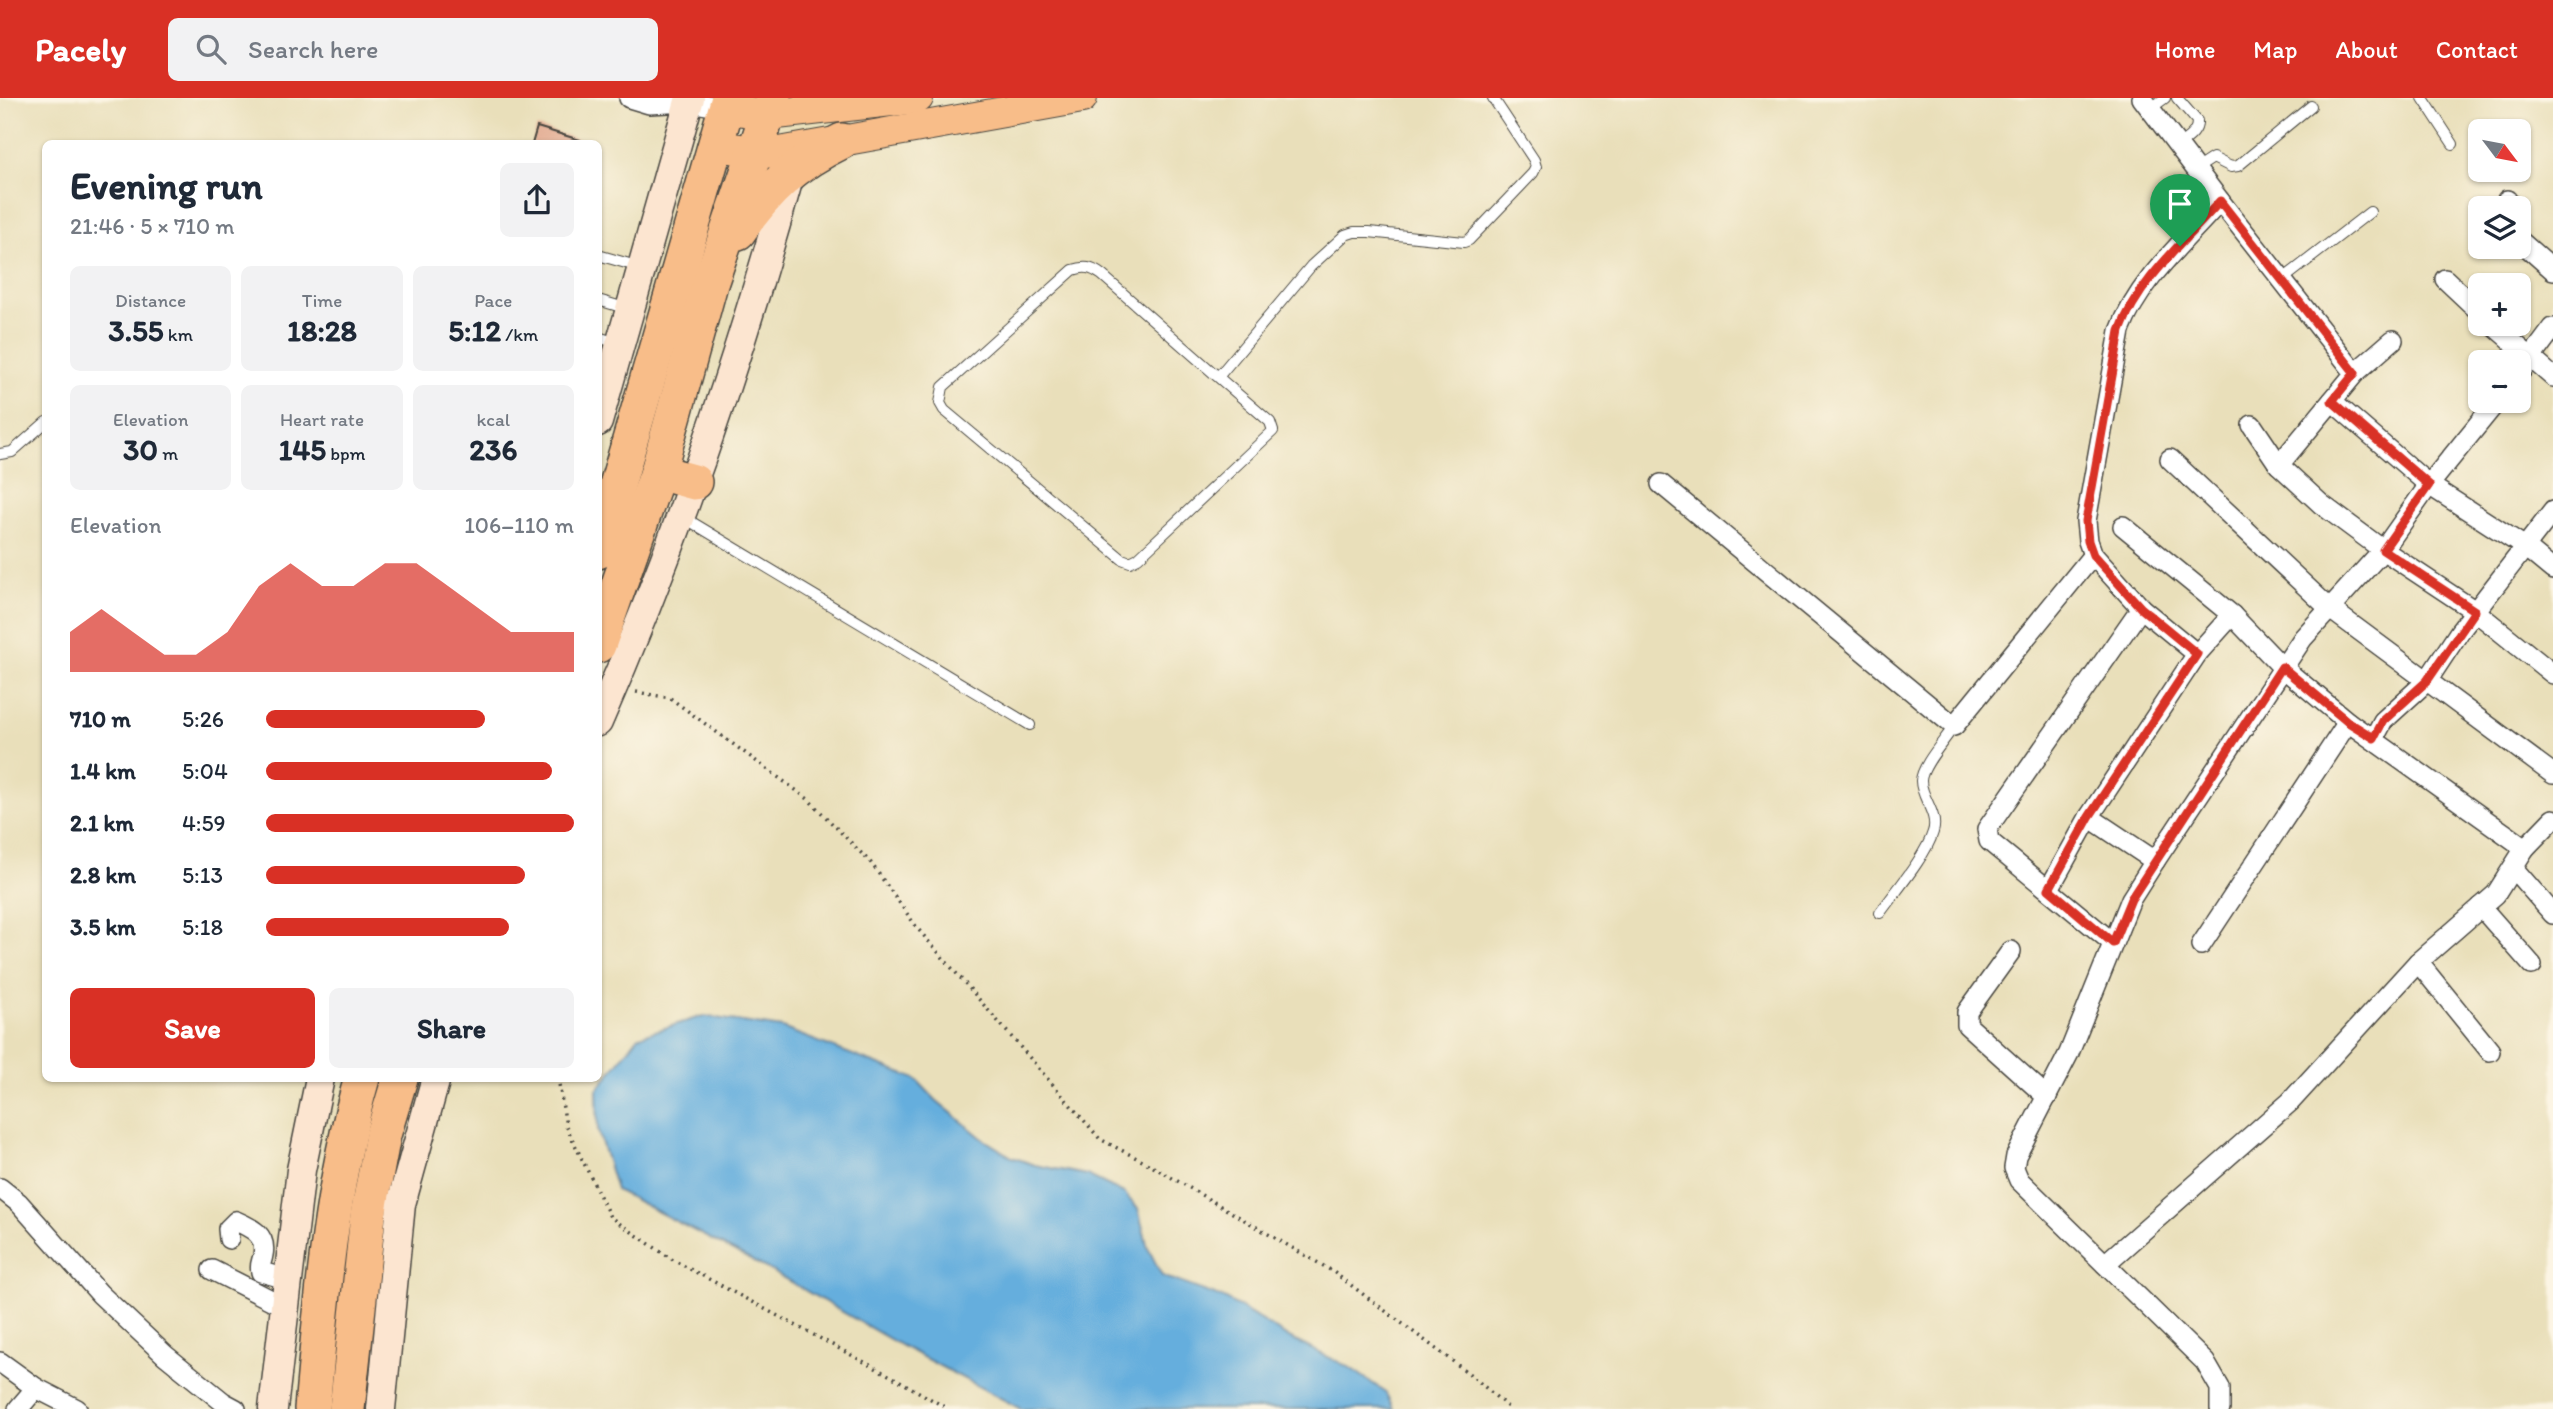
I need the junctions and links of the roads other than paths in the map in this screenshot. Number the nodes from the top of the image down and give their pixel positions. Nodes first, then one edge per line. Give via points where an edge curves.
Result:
1 (629, 98) edge
2 (918, 98) edge
3 (1082, 98) edge
4 (1493, 98) edge
5 (2177, 98) edge
6 (2423, 98) edge
7 (690, 100) edge
8 (2152, 102) edge
9 (727, 103) edge
10 (2311, 106) dead end
11 (770, 107) edge
12 (842, 141) junction
13 (2453, 144) dead end
14 (714, 146) junction
15 (2178, 146) junction
16 (755, 152) junction
17 (2196, 169) junction
18 (791, 171) junction
19 (2220, 201) junction
20 (2370, 212) dead end
21 (2531, 251) edge
22 (602, 256) edge
23 (644, 269) junction
24 (2553, 270) edge
25 (2445, 279) dead end
26 (2283, 280) junction
27 (710, 284) junction
28 (602, 301) edge
29 (2468, 301) edge
30 (631, 310) junction
31 (2553, 328) edge
32 (2505, 336) edge
33 (610, 340) edge
34 (2393, 340) dead end
35 (2521, 350) edge
36 (2531, 359) joint
37 (2355, 373) junction
38 (1218, 377) junction
39 (2553, 377) edge
40 (2332, 401) junction
41 (2487, 413) edge
42 (2252, 425) dead end
43 (42, 426) edge
44 (612, 427) edge
45 (0, 454) edge
46 (2170, 458) dead end
47 (2279, 465) junction
48 (658, 472) junction
49 (694, 482) junction
50 (1661, 484) dead end
51 (2429, 485) junction
52 (2553, 512) edge
53 (602, 516) edge
54 (683, 516) junction
55 (2123, 526) dead end
56 (2525, 547) junction
57 (2383, 550) junction
58 (2093, 555) junction
59 (2553, 570) edge
60 (2141, 608) junction
61 (2329, 608) junction
62 (2475, 611) junction
63 (2232, 615) junction
64 (602, 633) edge
65 (2197, 654) junction
66 (2282, 667) junction
67 (2553, 674) edge
68 (2427, 681) junction
69 (602, 713) edge
70 (2348, 722) junction
71 (1030, 725) dead end
72 (1954, 726) junction
73 (2374, 738) junction
74 (2553, 774) edge
75 (2089, 817) junction
76 (2553, 820) edge
77 (2525, 848) junction
78 (2155, 860) junction
79 (2513, 868) junction
80 (2049, 889) junction
81 (2480, 907) junction
82 (1880, 914) dead end
83 (2553, 914) edge
84 (2113, 943) junction
85 (2201, 945) dead end
86 (2011, 951) dead end
87 (2418, 962) junction
88 (2532, 965) dead end
89 (2490, 1051) dead end
90 (319, 1082) edge
91 (361, 1082) edge
92 (399, 1082) edge
93 (435, 1082) edge
94 (2047, 1097) junction
95 (0, 1188) edge
96 (229, 1239) dead end
97 (2105, 1264) junction
98 (212, 1270) dead end
99 (288, 1279) junction
100 (285, 1307) junction
101 (0, 1362) edge
102 (36, 1388) junction
103 (226, 1407) edge
104 (18, 1409) edge
105 (77, 1409) edge
106 (273, 1409) edge
107 (312, 1409) edge
108 (346, 1409) edge
109 (380, 1409) edge
110 (2220, 1409) edge

1 - 7 street via 649,104
2 - 11 main road
3 - 12 main road
4 - 38 lane via 1536,167 1469,240 1369,232 1345,235 1311,266
5 - 15 lane via 2198,126
6 - 13 lane
7 - 9 street
7 - 23 street
8 - 15 street
9 - 11 main road
9 - 14 highway
10 - 17 lane via 2238,166 2213,158
11 - 16 highway
12 - 16 main road
12 - 18 highway
14 - 16 main road
14 - 44 highway
15 - 17 street
16 - 27 highway
17 - 19 street
18 - 27 highway via 750,214
18 - 49 street via 757,293
19 - 26 street
19 - 58 street via 2140,291 2120,331 2086,521
20 - 26 lane
21 - 24 street
22 - 23 lane
23 - 30 street
25 - 29 street
26 - 37 street
27 - 48 highway
28 - 30 lane
30 - 33 street
31 - 36 street
32 - 35 street
33 - 44 street
34 - 37 street
36 - 39 street
37 - 40 street
38 - 38 lane via 1102,275 1083,267 1073,270 943,387 940,403 1130,562 1273,431 1270,422
40 - 47 street
40 - 51 street
41 - 51 street
42 - 47 street
43 - 45 lane via 12,452
44 - 53 highway
46 - 61 street
47 - 57 street via 2320,504
48 - 49 highway
48 - 64 highway
49 - 54 street
50 - 72 street
51 - 56 street
51 - 57 street
52 - 56 street
54 - 69 street
54 - 71 lane
55 - 63 street
56 - 59 street
56 - 62 street
57 - 61 street
57 - 62 street
58 - 60 street
58 - 72 street
60 - 65 street
60 - 80 street via 1987,830 1989,841
61 - 66 street
61 - 68 street
62 - 67 street
62 - 68 street
63 - 65 street
63 - 66 street
65 - 75 street
66 - 70 street
66 - 78 street
68 - 73 street via 2383,721
68 - 74 street
70 - 73 street
70 - 85 street
72 - 82 lane via 1923,770 1921,781 1934,831
73 - 77 street
75 - 78 street
75 - 80 street
76 - 77 street
77 - 79 street
78 - 84 street via 2131,899
79 - 81 street via 2496,894
79 - 83 street
80 - 84 street
81 - 87 street
81 - 88 street
84 - 94 street
86 - 94 street via 1966,1012 1967,1025
87 - 89 street
87 - 97 street via 2290,1102
90 - 99 street via 300,1170
91 - 107 highway via 333,1205
92 - 108 highway via 383,1135 369,1215
93 - 109 street via 401,1204
94 - 97 street via 2014,1168 2019,1180
95 - 103 street via 19,1203 100,1294
96 - 99 street via 228,1229 236,1221 259,1233 264,1241 261,1272
97 - 110 street via 2205,1362 2220,1388
98 - 100 street
99 - 100 street
100 - 106 street
101 - 102 street
102 - 104 street
102 - 105 street

